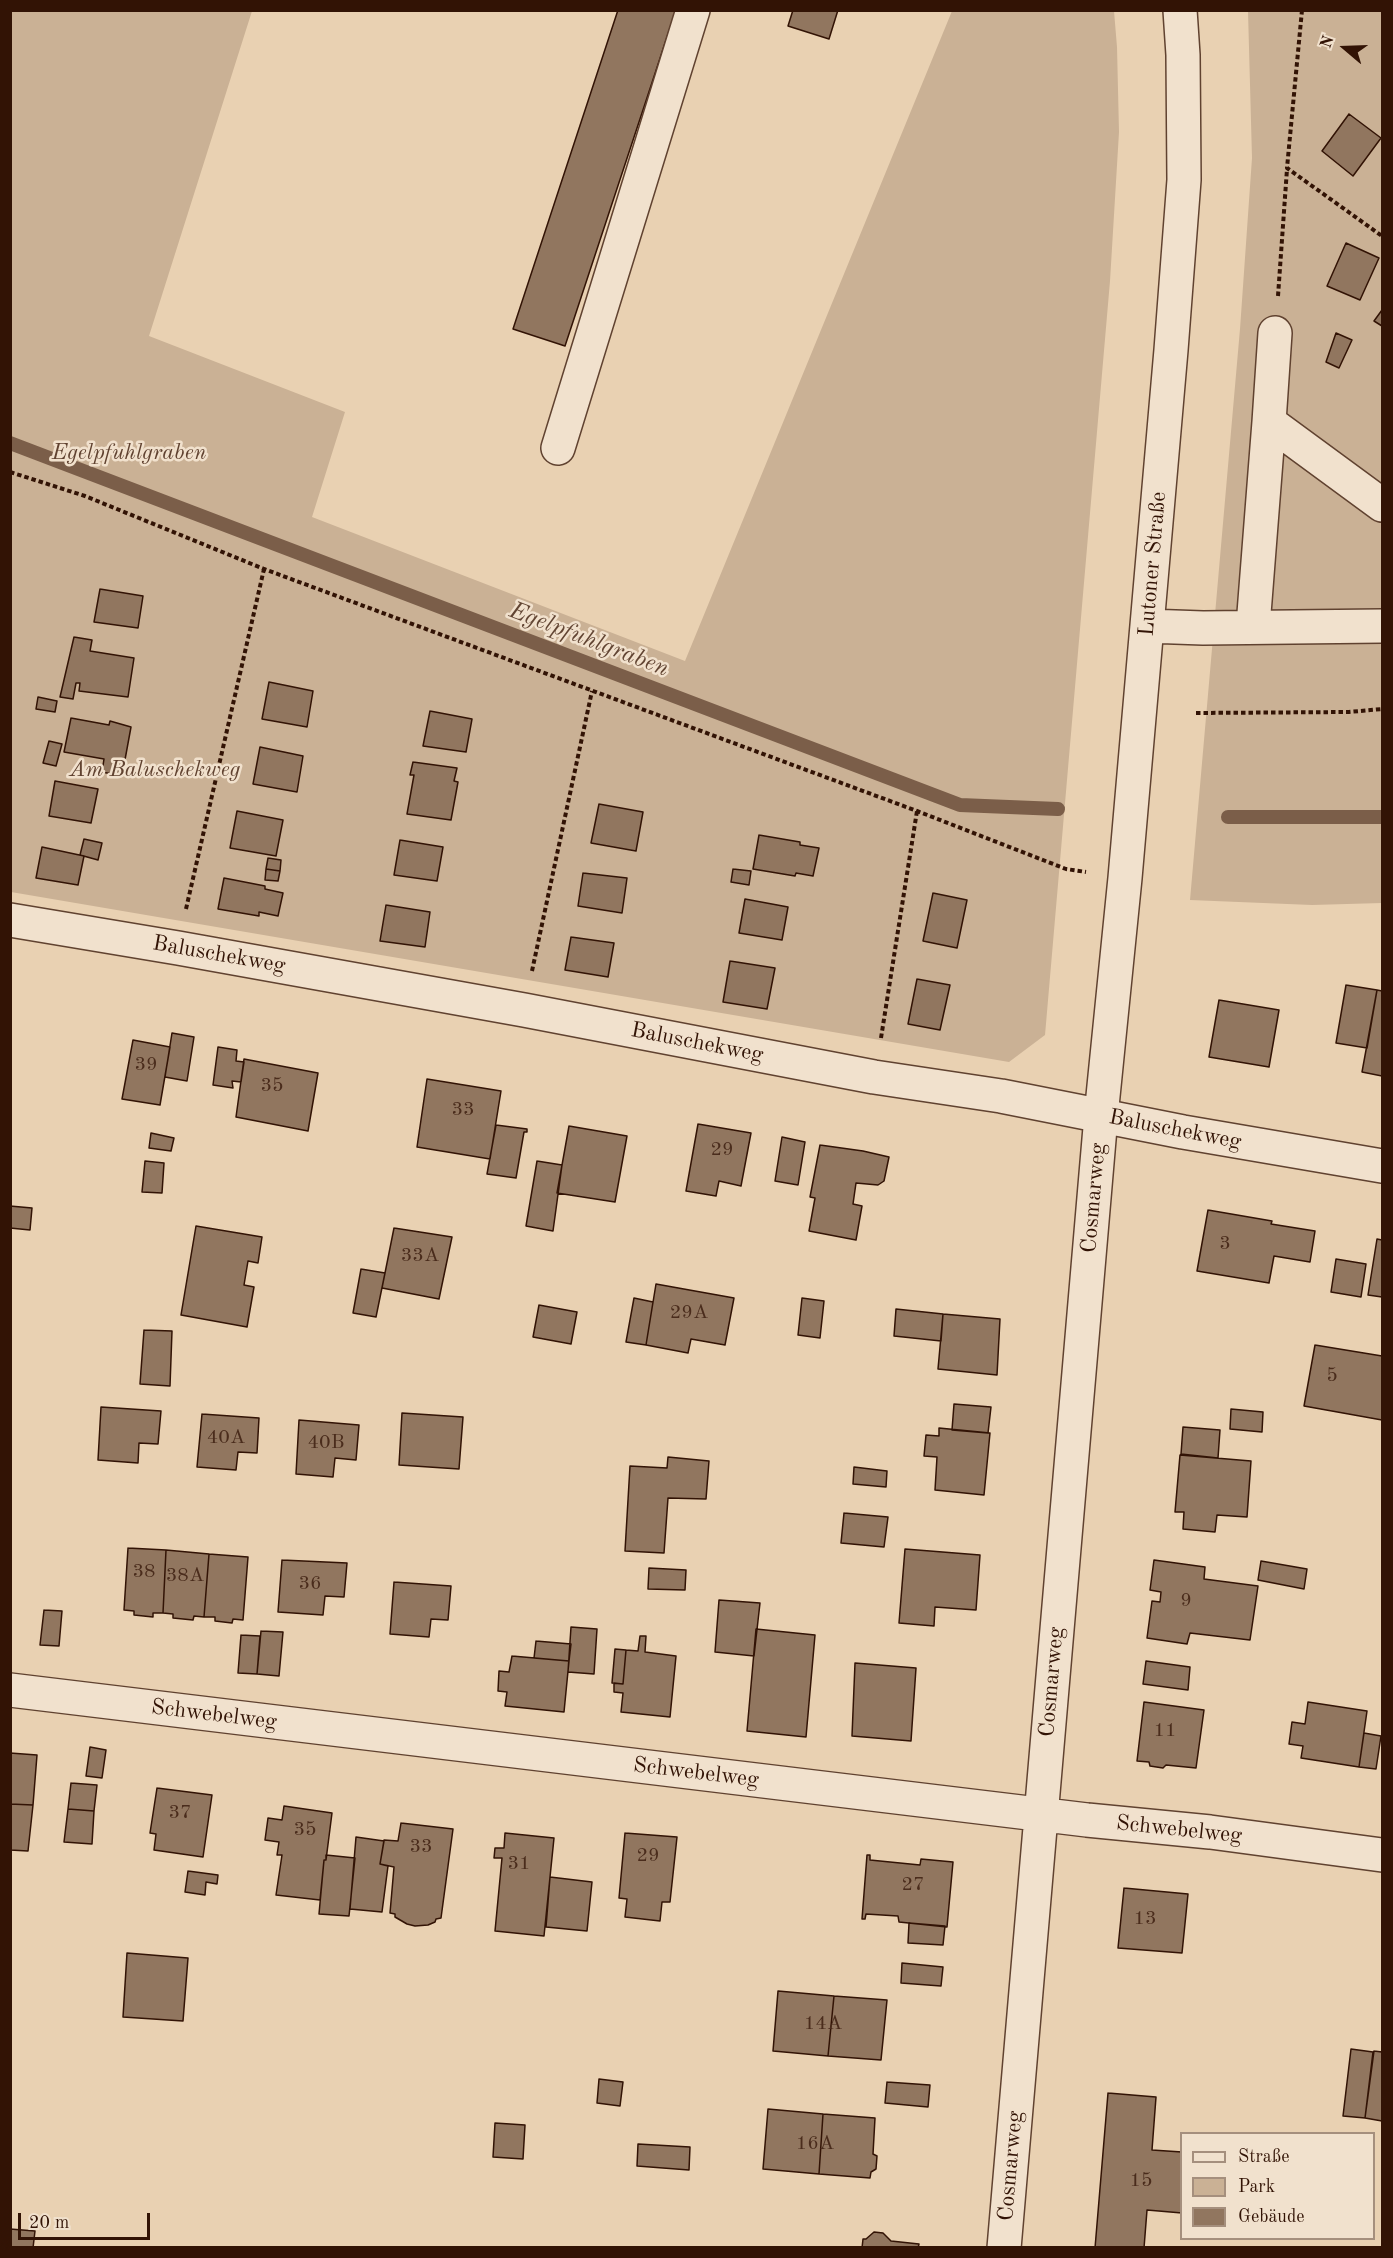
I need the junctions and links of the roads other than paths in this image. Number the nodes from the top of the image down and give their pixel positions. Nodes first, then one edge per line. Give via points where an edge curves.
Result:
1 (693, 10) edge
2 (1180, 10) edge
3 (1275, 333) road end
4 (1269, 422) junction
5 (558, 448) dead end
6 (1383, 505) edge
7 (1147, 626) junction
8 (1253, 626) junction
9 (1383, 626) edge
10 (10, 920) edge
11 (1101, 1116) junction
12 (1383, 1166) edge
13 (10, 1690) edge
14 (1041, 1815) junction
15 (1383, 1855) edge
16 (1004, 2247) edge

1 - 5 street
2 - 7 street, Lutoner Straße via 1184,180
3 - 4 street
4 - 6 street
4 - 8 street
7 - 8 street
7 - 11 street, Lutoner Straße
8 - 9 street
10 - 11 street, Baluschekweg
11 - 12 street, Baluschekweg
11 - 14 street, Cosmarweg
13 - 14 street, Schwebelweg
14 - 15 street, Schwebelweg
14 - 16 street, Cosmarweg

